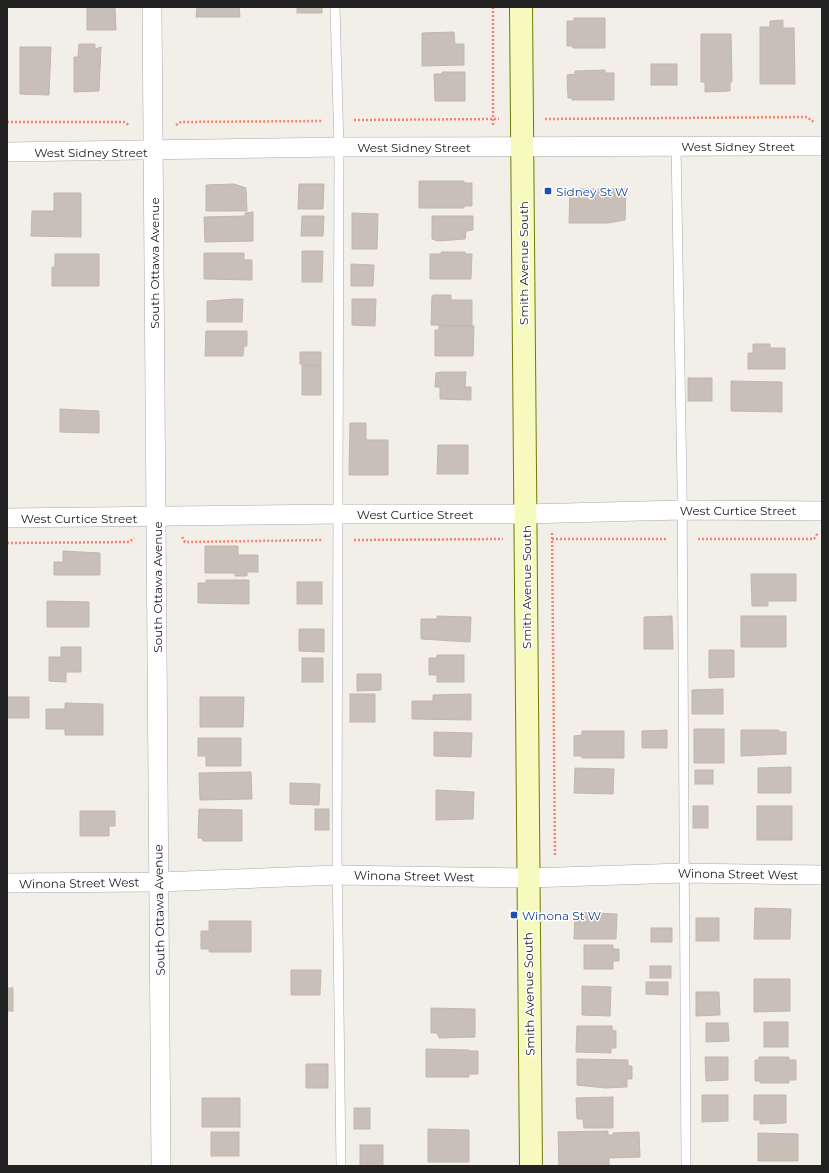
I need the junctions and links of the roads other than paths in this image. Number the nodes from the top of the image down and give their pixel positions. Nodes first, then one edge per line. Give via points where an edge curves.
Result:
1 (152, 7) edge
2 (335, 7) edge
3 (520, 7) edge
4 (522, 146) junction
5 (676, 146) junction
6 (822, 146) edge
7 (339, 147) junction
8 (153, 151) junction
9 (7, 152) edge
10 (682, 510) junction
11 (822, 511) edge
12 (339, 514) junction
13 (525, 514) junction
14 (156, 517) junction
15 (7, 518) edge
16 (683, 873) junction
17 (338, 875) junction
18 (822, 875) edge
19 (528, 878) junction
20 (159, 882) junction
21 (7, 883) edge
22 (161, 1166) edge
23 (341, 1166) edge
24 (532, 1166) edge
25 (686, 1166) edge

1 - 8 street, South Ottawa Avenue
2 - 7 lane
3 - 4 main road, Smith Avenue South
4 - 5 street, West Sidney Street
4 - 7 street, West Sidney Street
4 - 13 main road, Smith Avenue South
5 - 6 street, West Sidney Street
5 - 10 lane
7 - 8 street, West Sidney Street
7 - 12 lane
8 - 9 street, West Sidney Street
8 - 14 street, South Ottawa Avenue
10 - 11 street, West Curtice Street
10 - 13 street, West Curtice Street
10 - 16 lane
12 - 13 street, West Curtice Street
12 - 14 street, West Curtice Street
12 - 17 lane
13 - 19 main road, Smith Avenue South
14 - 15 street, West Curtice Street
14 - 20 street, South Ottawa Avenue
16 - 18 street, Winona Street West
16 - 19 street, Winona Street West
16 - 25 lane
17 - 19 street, Winona Street West
17 - 20 street, Winona Street West
17 - 23 lane
19 - 24 main road, Smith Avenue South
20 - 21 street, Winona Street West
20 - 22 street, South Ottawa Avenue

